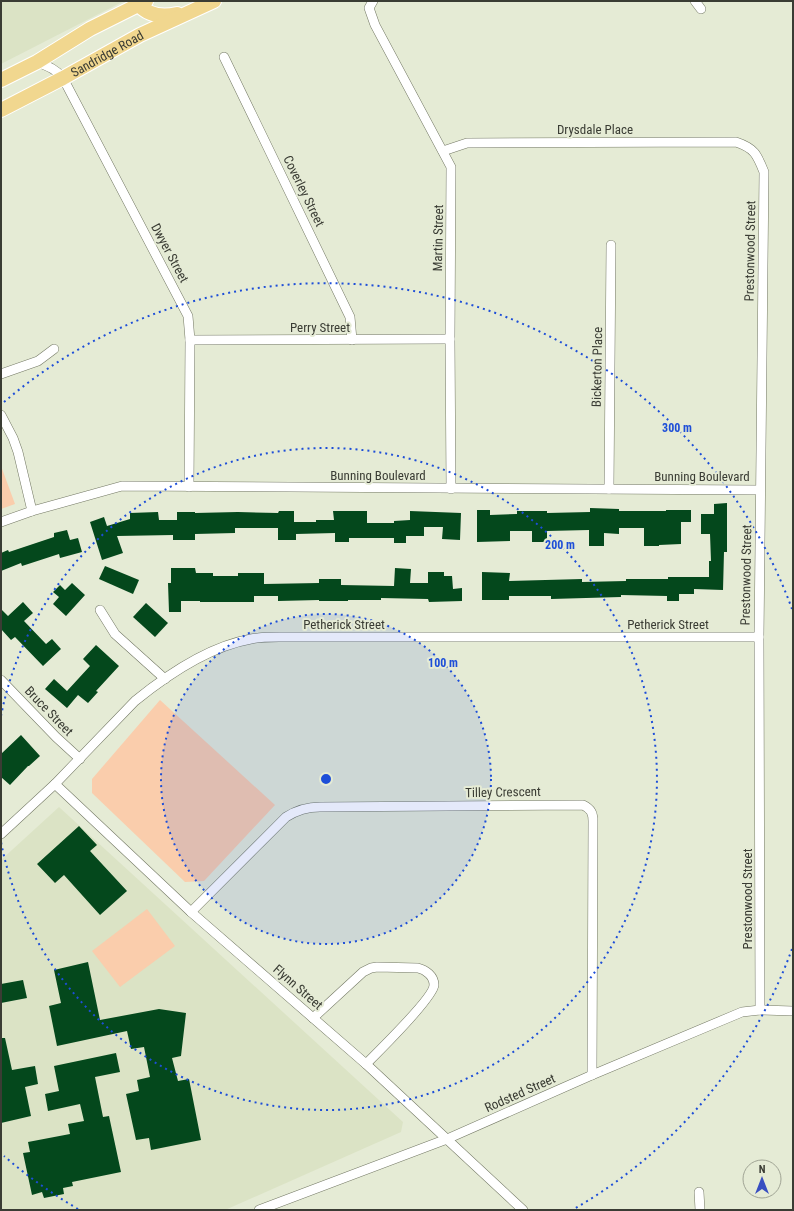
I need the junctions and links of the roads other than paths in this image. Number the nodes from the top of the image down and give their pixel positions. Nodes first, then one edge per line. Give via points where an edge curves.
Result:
1 (214, 1) edge
2 (695, 1) edge
3 (143, 4) edge
4 (371, 4) edge
5 (196, 8) junction
6 (701, 9) dead end
7 (140, 35) junction
8 (224, 57) dead end
9 (37, 62) junction
10 (63, 78) junction
11 (1, 80) edge
12 (1, 110) edge
13 (748, 146) joint
14 (443, 152) junction
15 (611, 244) dead end
16 (450, 339) junction
17 (190, 340) junction
18 (352, 340) junction
19 (54, 349) dead end
20 (1, 374) edge
21 (1, 415) edge
22 (189, 487) junction
23 (451, 489) junction
24 (609, 489) junction
25 (760, 490) junction
26 (32, 511) junction
27 (1, 522) edge
28 (100, 610) dead end
29 (759, 637) junction
30 (164, 679) junction
31 (1, 680) edge
32 (80, 759) junction
33 (55, 784) junction
34 (1, 834) edge
35 (191, 912) junction
36 (760, 1010) junction
37 (793, 1011) edge
38 (314, 1018) junction
39 (366, 1064) junction
40 (592, 1075) junction
41 (447, 1139) junction
42 (700, 1192) dead end
43 (259, 1210) edge
44 (523, 1210) edge
45 (700, 1210) edge

1 - 5 main road, Sandridge Road
2 - 6 street
3 - 5 main road via 166,16
3 - 7 main road via 146,26
3 - 9 main road via 90,29
4 - 14 street, Martin Street via 375,25
5 - 7 main road, Sandridge Road
7 - 10 main road, Sandridge Road
8 - 18 street, Coverley Street via 350,317
9 - 10 street, Dwyer Street via 49,66
9 - 11 main road
10 - 12 main road, Sandridge Road
10 - 17 street, Dwyer Street via 188,316
13 - 14 street, Drysdale Place via 736,142 467,143
13 - 25 street, Prestonwood Street via 758,158 764,172
14 - 16 street, Martin Street via 452,166
15 - 24 street, Bickerton Place
16 - 18 street, Perry Street
16 - 23 street, Martin Street
17 - 18 street, Perry Street
17 - 22 street, Dwyer Street
19 - 20 street via 38,361
21 - 26 street via 18,452
22 - 23 street, Bunning Boulevard
22 - 26 street, Bunning Boulevard via 122,486
23 - 24 street, Bunning Boulevard
24 - 25 street, Bunning Boulevard
25 - 29 street, Prestonwood Street
26 - 27 street, Bunning Boulevard
28 - 30 street via 115,634
29 - 30 street, Petherick Street via 261,638 217,649
29 - 36 street, Prestonwood Street
30 - 32 street, Petherick Street via 135,701
31 - 32 street, Bruce Street
32 - 33 street, Petherick Street
33 - 34 street, Petherick Street
33 - 35 street, Flynn Street
35 - 38 street, Flynn Street
35 - 40 street, Tilley Crescent via 286,817 301,809 583,805 593,814
36 - 37 street, Rodsted Street
36 - 40 street, Rodsted Street via 742,1012
38 - 39 street, Flynn Street
38 - 39 street via 363,972 371,968 418,968 430,975 433,990 415,1013
39 - 41 street, Flynn Street
40 - 41 street, Rodsted Street
41 - 43 street, Rodsted Street
41 - 44 street, Flynn Street
42 - 45 street

